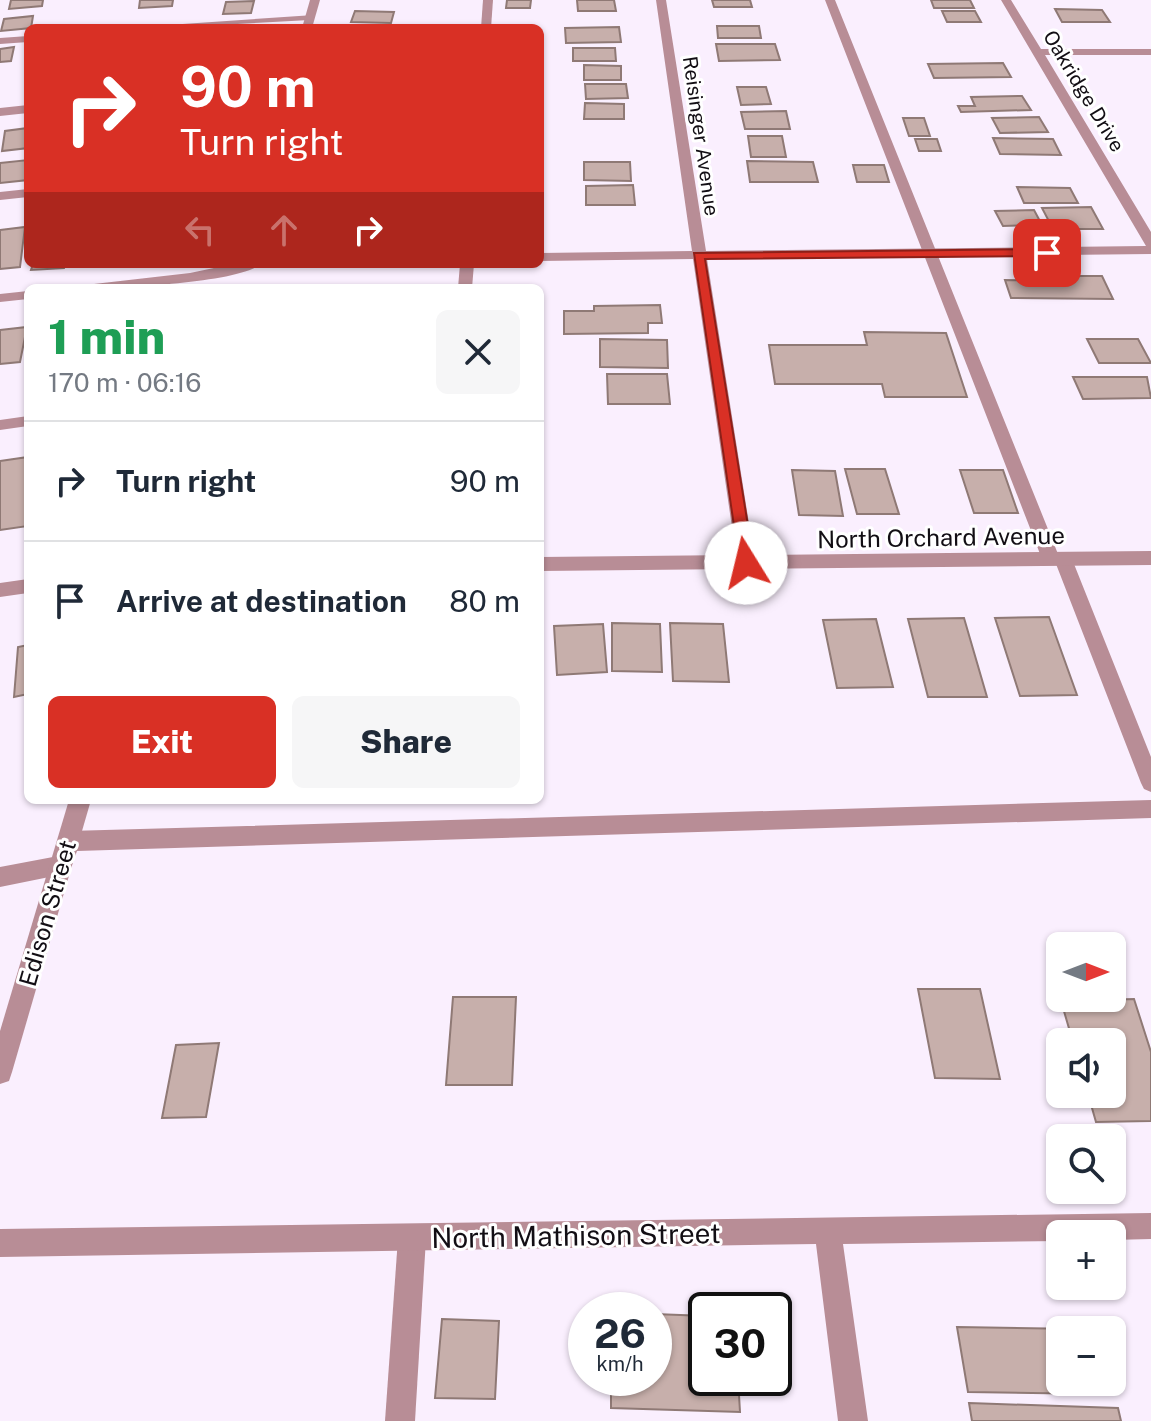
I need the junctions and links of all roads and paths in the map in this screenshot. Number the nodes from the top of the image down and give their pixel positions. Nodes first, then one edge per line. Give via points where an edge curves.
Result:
1 (315, 0) edge
2 (488, 0) edge
3 (661, 0) edge
4 (830, 0) edge
5 (1006, 0) edge
6 (309, 22) edge
7 (262, 24) edge
8 (486, 24) edge
9 (24, 39) edge
10 (0, 41) edge
11 (1037, 52) junction
12 (1151, 52) edge
13 (24, 109) edge
14 (0, 112) edge
15 (24, 193) edge
16 (0, 196) edge
17 (1151, 243) edge
18 (1151, 250) edge
19 (931, 254) junction
20 (698, 256) junction
21 (544, 257) edge
22 (228, 268) edge
23 (129, 284) edge
24 (24, 295) edge
25 (0, 298) edge
26 (24, 422) edge
27 (0, 425) edge
28 (1151, 558) edge
29 (1057, 559) junction
30 (746, 563) junction
31 (544, 564) edge
32 (24, 587) edge
33 (0, 590) edge
34 (1151, 783) edge
35 (79, 804) edge
36 (1151, 809) edge
37 (61, 866) junction
38 (0, 877) edge
39 (0, 1072) edge
40 (1151, 1226) edge
41 (828, 1232) junction
42 (412, 1238) junction
43 (0, 1243) edge
44 (400, 1421) edge
45 (853, 1421) edge

1 - 6 street
2 - 8 street
3 - 20 street, Reisinger Avenue
4 - 19 street
5 - 11 street, Oakridge Drive
6 - 7 street
9 - 10 street
11 - 12 street
11 - 17 street, Oakridge Drive
13 - 14 street
15 - 16 street
18 - 19 street
19 - 20 street
19 - 29 street
20 - 21 street
20 - 30 street, Reisinger Avenue
22 - 23 street
24 - 25 street
26 - 27 street
28 - 29 street, North Orchard Avenue
29 - 30 street, North Orchard Avenue
29 - 34 street
30 - 31 street, North Orchard Avenue
32 - 33 street
35 - 37 street, Edison Street
36 - 37 street via 69,841
37 - 38 street
37 - 39 street, Edison Street
40 - 41 street, North Mathison Street
41 - 42 street, North Mathison Street
41 - 45 street
42 - 43 street, North Mathison Street
42 - 44 street

